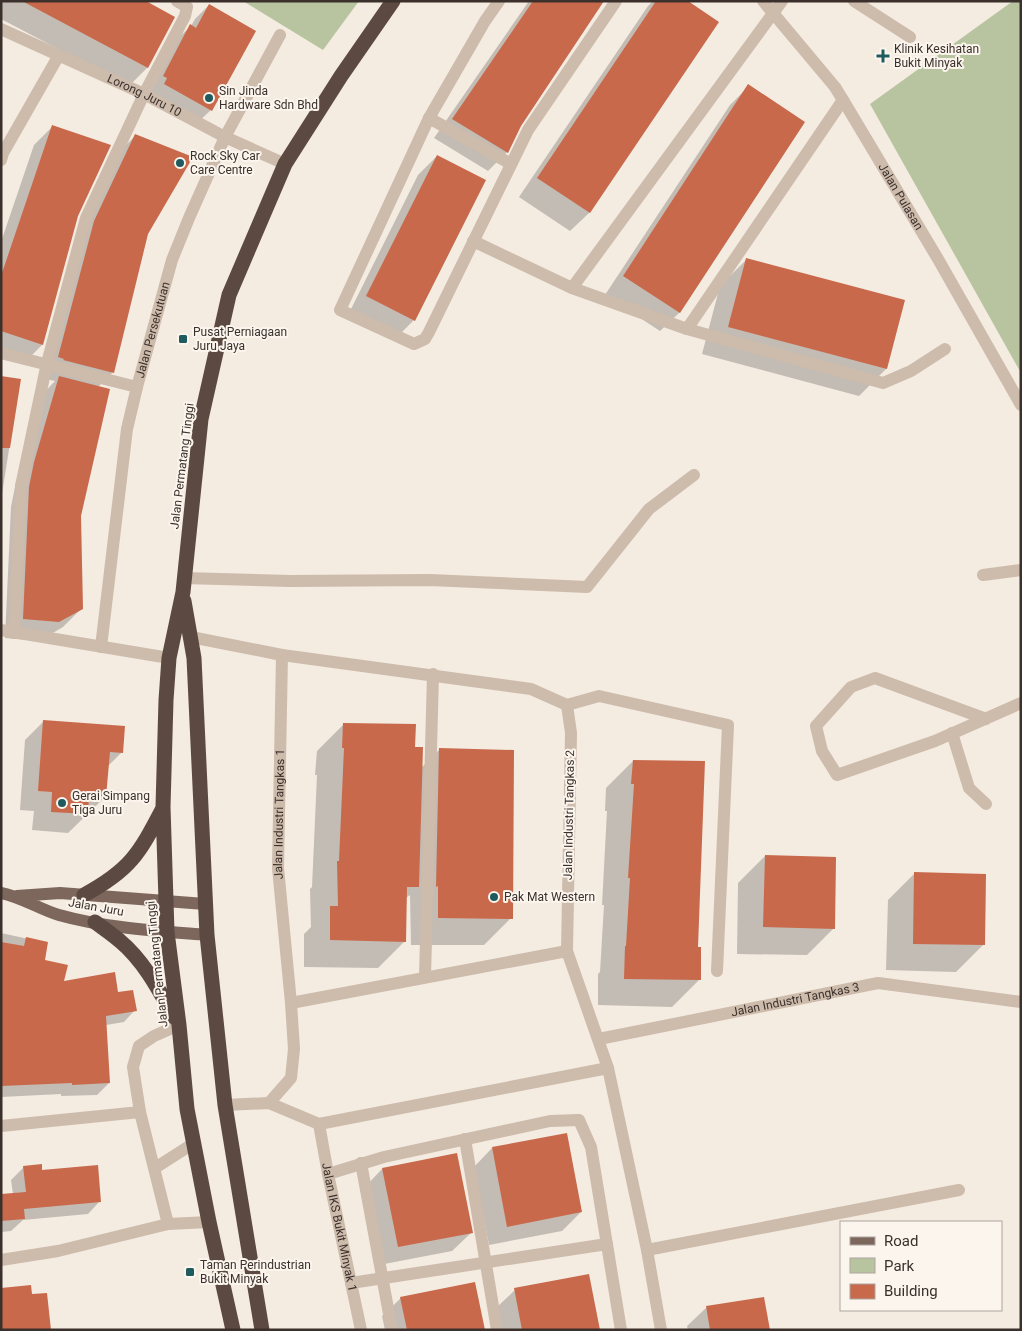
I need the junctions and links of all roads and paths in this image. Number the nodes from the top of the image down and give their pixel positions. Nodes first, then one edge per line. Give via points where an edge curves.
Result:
1 (177, 1) edge
2 (394, 1) edge
3 (499, 1) edge
4 (616, 1) edge
5 (763, 1) edge
6 (782, 1) edge
7 (854, 1) edge
8 (772, 13) junction
9 (1, 29) edge
10 (280, 34) dead end
11 (910, 37) dead end
12 (59, 55) junction
13 (144, 94) junction
14 (843, 100) junction
15 (429, 118) junction
16 (224, 137) junction
17 (1, 160) edge
18 (285, 164) junction
19 (511, 164) junction
20 (473, 241) junction
21 (572, 288) junction
22 (687, 329) junction
23 (946, 349) dead end
24 (1, 353) edge
25 (47, 363) junction
26 (136, 387) junction
27 (1021, 405) edge
28 (694, 475) dead end
29 (1021, 570) edge
30 (983, 575) dead end
31 (183, 585) junction
32 (8, 632) edge
33 (191, 637) junction
34 (101, 647) junction
35 (282, 655) junction
36 (169, 658) junction
37 (434, 674) junction
38 (1021, 703) edge
39 (567, 705) junction
40 (986, 718) junction
41 (952, 733) junction
42 (986, 804) dead end
43 (163, 807) junction
44 (1, 893) edge
45 (84, 895) junction
46 (14, 896) junction
47 (165, 902) junction
48 (205, 904) junction
49 (95, 922) junction
50 (167, 932) junction
51 (207, 935) junction
52 (567, 951) junction
53 (716, 971) dead end
54 (425, 977) junction
55 (1021, 1002) edge
56 (291, 1003) junction
57 (178, 1025) junction
58 (599, 1040) junction
59 (608, 1068) junction
60 (269, 1104) junction
61 (225, 1105) junction
62 (140, 1112) junction
63 (319, 1124) junction
64 (1, 1126) edge
65 (465, 1139) junction
66 (194, 1143) junction
67 (361, 1163) junction
68 (155, 1168) junction
69 (328, 1174) junction
70 (959, 1190) dead end
71 (209, 1222) junction
72 (168, 1224) junction
73 (607, 1244) junction
74 (647, 1250) junction
75 (1, 1260) edge
76 (486, 1262) junction
77 (382, 1277) junction
78 (351, 1283) junction
79 (234, 1330) edge
80 (262, 1330) edge
81 (361, 1330) edge
82 (392, 1330) edge
83 (497, 1330) edge
84 (621, 1330) edge
85 (661, 1330) edge

1 - 13 street via 187,7 184,16
2 - 18 highway, Jalan Permatang Tinggi
3 - 15 street
4 - 19 street via 528,130
5 - 8 street, Jalan Pulasan
6 - 8 street
7 - 11 street
8 - 14 street, Jalan Pulasan
8 - 21 street
9 - 12 street, Lorong Juru 10
10 - 16 street, Jalan Persekutuan
12 - 13 street, Lorong Juru 10
12 - 17 street
13 - 16 street, Lorong Juru 10
13 - 25 street via 86,218
14 - 22 street
14 - 27 street, Jalan Pulasan
15 - 19 street
15 - 20 street via 340,310 414,344 425,339
16 - 18 street, Lorong Juru 10
16 - 26 street, Jalan Persekutuan via 172,260
18 - 31 highway, Jalan Permatang Tinggi via 229,295 201,418
19 - 20 street
20 - 21 street
21 - 22 street
22 - 23 street via 882,382 911,371
24 - 25 street
25 - 26 street
25 - 32 street via 21,486
26 - 34 street, Jalan Persekutuan via 127,429
28 - 31 street via 650,509 587,587 430,580
29 - 30 street
31 - 33 highway, Jalan Permatang Tinggi
31 - 36 highway, Jalan Permatang Tinggi
32 - 34 street
33 - 35 street
33 - 48 highway, Jalan Permatang Tinggi via 198,701
34 - 36 street
35 - 37 street
35 - 56 street, Jalan Industri Tangkas 1 via 278,868
36 - 43 highway, Jalan Permatang Tinggi
37 - 39 street via 530,688
37 - 54 street
38 - 40 street
39 - 52 street, Jalan Industri Tangkas 2 via 571,732
39 - 53 street via 599,696 728,725
40 - 41 street
40 - 41 street via 875,678 851,687 816,726 822,751 837,775
41 - 42 street via 969,788
43 - 45 highway via 143,847 128,866
43 - 47 highway, Jalan Permatang Tinggi
44 - 46 main road, Jalan Juru
45 - 46 main road, Jalan Juru
45 - 47 main road, Jalan Juru
46 - 49 main road, Jalan Juru via 58,914
47 - 48 main road, Jalan Juru
47 - 50 highway, Jalan Permatang Tinggi
48 - 51 highway, Jalan Permatang Tinggi
49 - 50 main road, Jalan Juru
49 - 57 highway via 121,941 140,962
50 - 51 main road, Jalan Juru
50 - 57 highway, Jalan Permatang Tinggi
51 - 61 highway, Jalan Permatang Tinggi
52 - 54 street
52 - 58 street, Jalan Industri Tangkas 2
54 - 56 street
55 - 58 street, Jalan Industri Tangkas 3 via 878,983
56 - 60 street, Jalan Industri Tangkas 1 via 294,1049 291,1078
57 - 62 street via 139,1046 133,1067
57 - 66 highway, Jalan Permatang Tinggi via 187,1110
58 - 59 street, Jalan Industri Tangkas 2
59 - 63 street
59 - 74 street, Jalan Industri Tangkas 2
60 - 61 street
60 - 63 street
61 - 80 highway, Jalan Permatang Tinggi
62 - 64 street
62 - 68 street
63 - 69 street, Jalan IKS Bukit Minyak 1
65 - 67 street
65 - 73 street via 550,1121 579,1120 591,1147
65 - 76 street
66 - 68 street
66 - 71 highway, Jalan Permatang Tinggi
67 - 69 street
67 - 77 street
68 - 72 street
69 - 78 street, Jalan IKS Bukit Minyak 1
70 - 74 street
71 - 72 street
71 - 79 highway, Jalan Permatang Tinggi
72 - 75 street via 58,1251
73 - 76 street
73 - 84 street
74 - 85 street, Jalan Industri Tangkas 2
76 - 77 street
76 - 83 street
77 - 78 street
77 - 82 street
78 - 81 street, Jalan IKS Bukit Minyak 1

